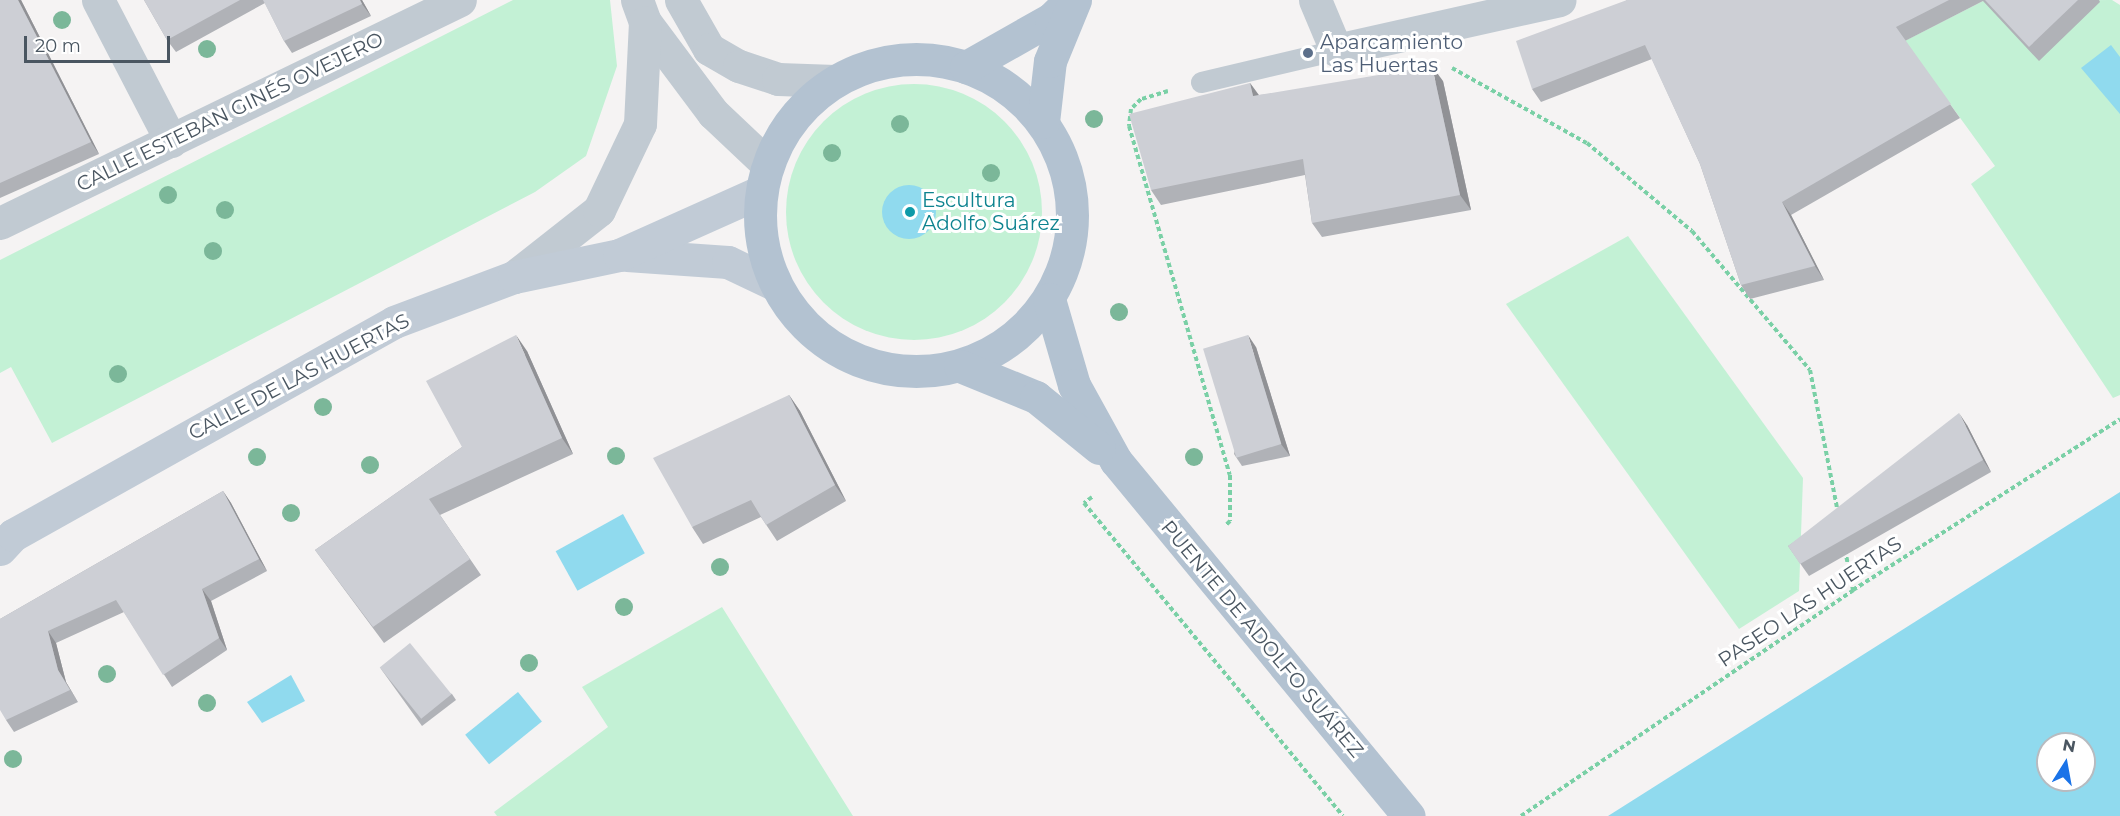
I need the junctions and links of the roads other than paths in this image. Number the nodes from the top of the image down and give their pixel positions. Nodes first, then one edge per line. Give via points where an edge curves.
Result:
1 (98, 0) edge
2 (460, 0) edge
3 (681, 0) edge
4 (1073, 0) edge
5 (1315, 0) edge
6 (1559, 0) edge
7 (641, 11) edge
8 (1336, 50) junction
9 (966, 67) junction
10 (835, 81) junction
11 (1201, 82) road end
12 (1043, 122) junction
13 (171, 141) junction
14 (764, 178) junction
15 (0, 223) edge
16 (619, 255) junction
17 (514, 277) junction
18 (774, 284) junction
19 (1049, 299) junction
20 (960, 366) junction
21 (1120, 467) junction
22 (4, 543) edge
23 (1409, 816) edge

1 - 13 street
2 - 13 street, CALLE ESTEBAN GINÉS OVEJERO
3 - 10 street via 709,49 740,66 778,79
4 - 9 main road via 1051,19
4 - 12 main road via 1050,61
5 - 8 street
6 - 8 street
7 - 14 street
7 - 17 street via 640,124 599,210
8 - 11 lane
9 - 10 main road via 922,58 876,63
9 - 12 main road via 1009,88
10 - 14 main road via 783,131
12 - 19 main road via 1065,163 1074,210 1069,256
13 - 15 street, CALLE ESTEBAN GINÉS OVEJERO
14 - 16 main road
14 - 18 main road via 760,239
16 - 17 main road, CALLE DE LAS HUERTAS
16 - 18 main road via 728,262
17 - 22 main road, CALLE DE LAS HUERTAS via 394,322
18 - 20 main road via 799,320 833,348 863,362 916,372
19 - 20 main road via 1026,328 995,351
19 - 21 main road via 1074,386
20 - 21 main road via 1036,397
21 - 23 main road, PUENTE DE ADOLFO SUÁREZ

